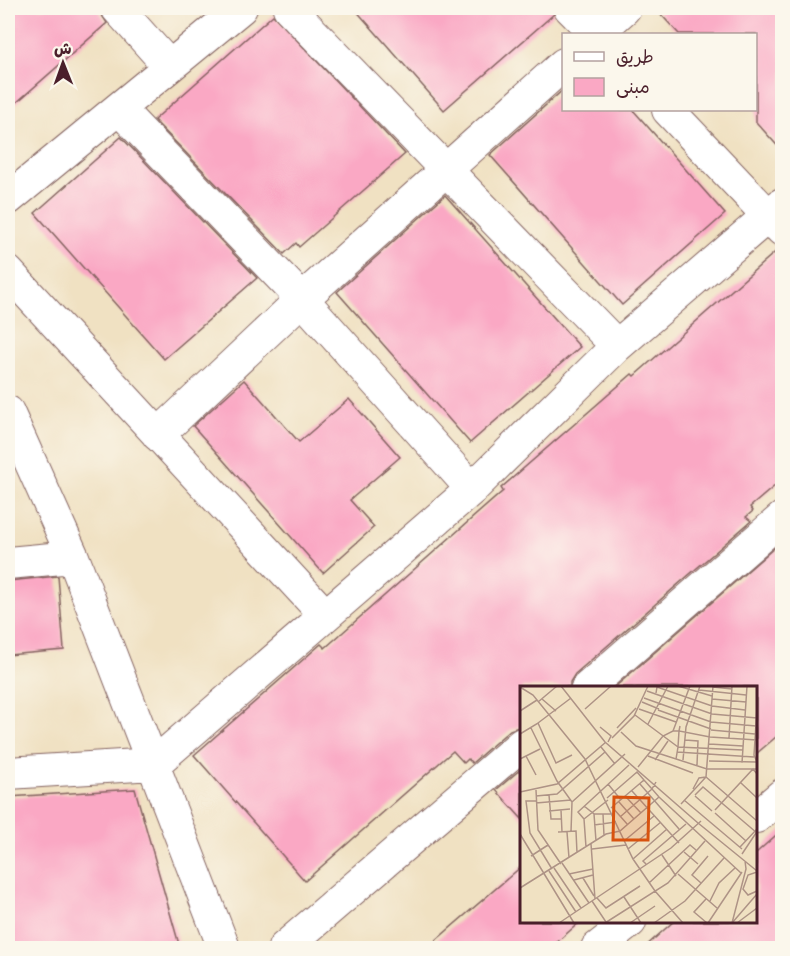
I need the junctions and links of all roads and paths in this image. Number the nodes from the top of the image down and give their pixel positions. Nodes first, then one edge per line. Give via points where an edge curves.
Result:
1 (117, 8) edge
2 (241, 8) edge
3 (289, 8) edge
4 (570, 8) edge
5 (625, 8) edge
6 (595, 33) edge
7 (597, 33) edge
8 (169, 66) junction
9 (562, 66) edge
10 (120, 109) junction
11 (669, 111) edge
12 (447, 171) junction
13 (8, 199) edge
14 (778, 216) edge
15 (8, 272) edge
16 (302, 299) junction
17 (617, 346) junction
18 (8, 412) edge
19 (159, 435) junction
20 (472, 489) junction
21 (783, 518) edge
22 (73, 557) junction
23 (8, 563) edge
24 (325, 615) junction
25 (587, 686) edge
26 (520, 746) edge
27 (154, 764) junction
28 (8, 773) edge
29 (783, 795) edge
30 (757, 816) edge
31 (628, 923) edge
32 (224, 948) edge
33 (284, 948) edge
34 (597, 948) edge

1 - 8 street
2 - 8 street
3 - 12 street
4 - 6 street
5 - 7 street
8 - 10 street
9 - 12 street
10 - 13 street
10 - 16 street
11 - 14 street
12 - 16 street
12 - 17 street
14 - 17 street
15 - 19 street
16 - 19 street
16 - 20 street
17 - 20 street
18 - 22 street
19 - 24 street
20 - 24 street
21 - 25 street
22 - 23 street
22 - 27 street
24 - 27 street
26 - 33 street
27 - 28 street
27 - 32 street
29 - 30 street
31 - 34 street

